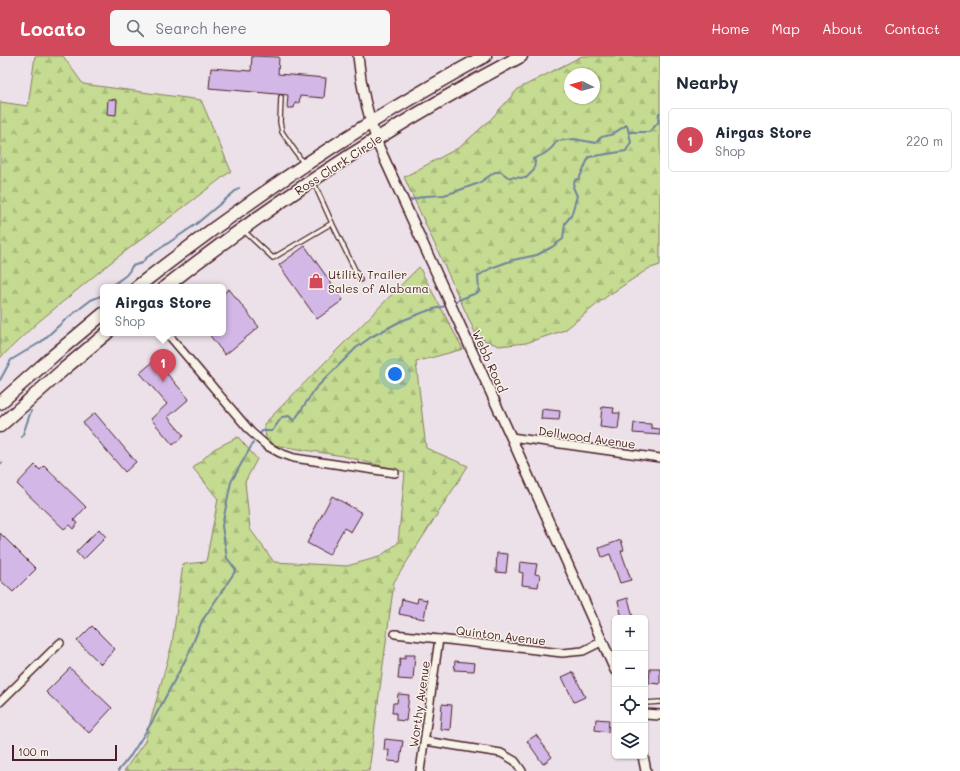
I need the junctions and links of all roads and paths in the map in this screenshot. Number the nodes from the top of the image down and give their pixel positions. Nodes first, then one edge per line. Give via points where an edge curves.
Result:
1 (358, 56) edge
2 (485, 56) edge
3 (521, 56) edge
4 (281, 97) dead end
5 (371, 122) junction
6 (376, 139) junction
7 (304, 165) junction
8 (313, 180) junction
9 (332, 223) junction
10 (242, 229) junction
11 (360, 280) dead end
12 (141, 284) edge
13 (169, 284) edge
14 (100, 317) edge
15 (104, 336) edge
16 (170, 336) edge
17 (18, 386) junction
18 (30, 399) junction
19 (0, 403) edge
20 (0, 426) edge
21 (512, 437) junction
22 (660, 458) edge
23 (395, 473) dead end
24 (395, 634) dead end
25 (439, 639) junction
26 (603, 642) junction
27 (60, 643) dead end
28 (612, 663) edge
29 (0, 702) edge
30 (660, 702) edge
31 (648, 703) edge
32 (648, 714) edge
33 (660, 715) edge
34 (424, 741) junction
35 (644, 759) edge
36 (420, 771) edge
37 (522, 771) edge
38 (646, 771) edge

1 - 5 street, Webb Road via 363,93
2 - 5 highway, Ross Clark Circle
3 - 6 highway, Ross Clark Circle
4 - 7 lane via 282,132
5 - 6 street, Webb Road
5 - 7 highway, Ross Clark Circle
6 - 8 highway, Ross Clark Circle
6 - 21 street, Webb Road
7 - 8 highway
7 - 12 highway, Ross Clark Circle
8 - 9 lane
8 - 10 highway, Ross Clark Circle
9 - 10 lane via 274,258
9 - 11 lane
10 - 13 highway, Ross Clark Circle
14 - 17 highway
15 - 18 highway
16 - 23 street via 251,432 267,446 280,453 306,460
17 - 18 highway
17 - 19 highway
18 - 20 highway
21 - 22 street, Dellwood Avenue
21 - 26 street, Webb Road
24 - 25 street, Quinton Avenue
25 - 26 street, Quinton Avenue via 562,653 583,651
25 - 34 street, Worthy Avenue
26 - 28 street, Webb Road
27 - 29 street
30 - 31 lane
32 - 33 street
34 - 36 street, Worthy Avenue
34 - 37 street via 496,751 511,758
35 - 38 street

